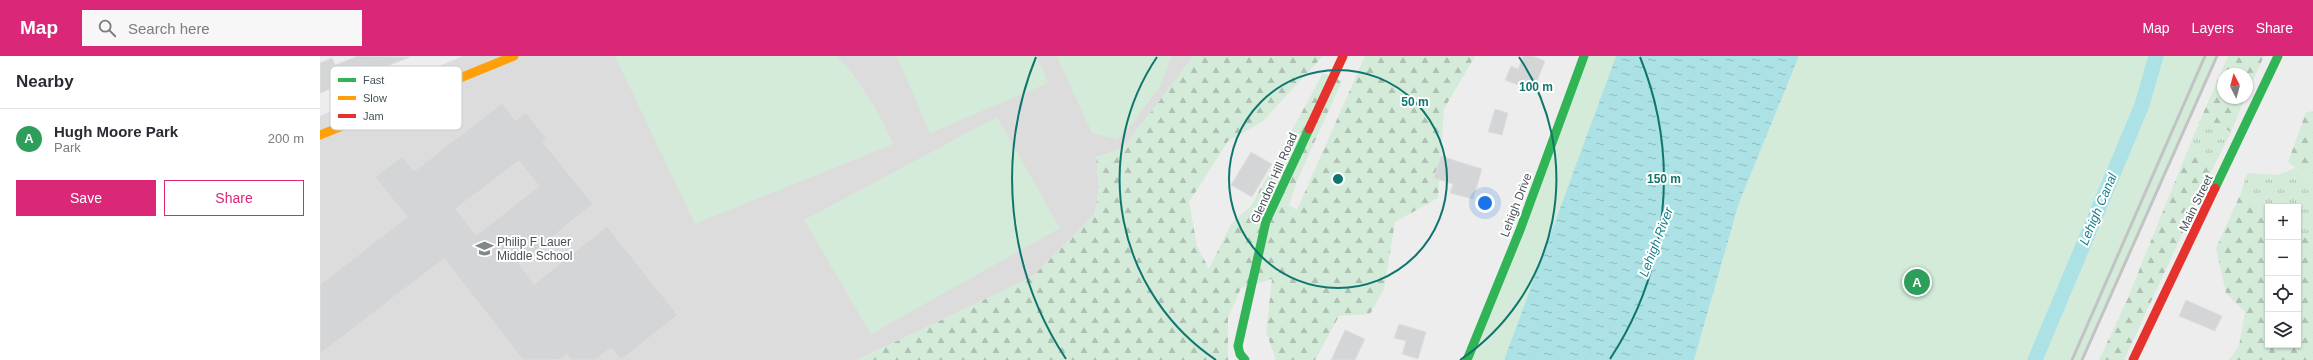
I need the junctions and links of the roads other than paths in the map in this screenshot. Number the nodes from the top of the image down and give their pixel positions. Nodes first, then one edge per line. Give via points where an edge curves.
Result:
1 (514, 56) edge
2 (1343, 56) edge
3 (1584, 56) edge
4 (2278, 56) edge
5 (462, 77) edge
6 (332, 130) edge
7 (320, 135) edge
8 (1245, 360) edge
9 (1467, 360) edge
10 (2133, 360) edge

1 - 5 street
2 - 8 street, Glendon Hill Road via 1266,222 1238,346
3 - 9 street, Lehigh Drive via 1520,230
4 - 10 street, Main Street
6 - 7 street

